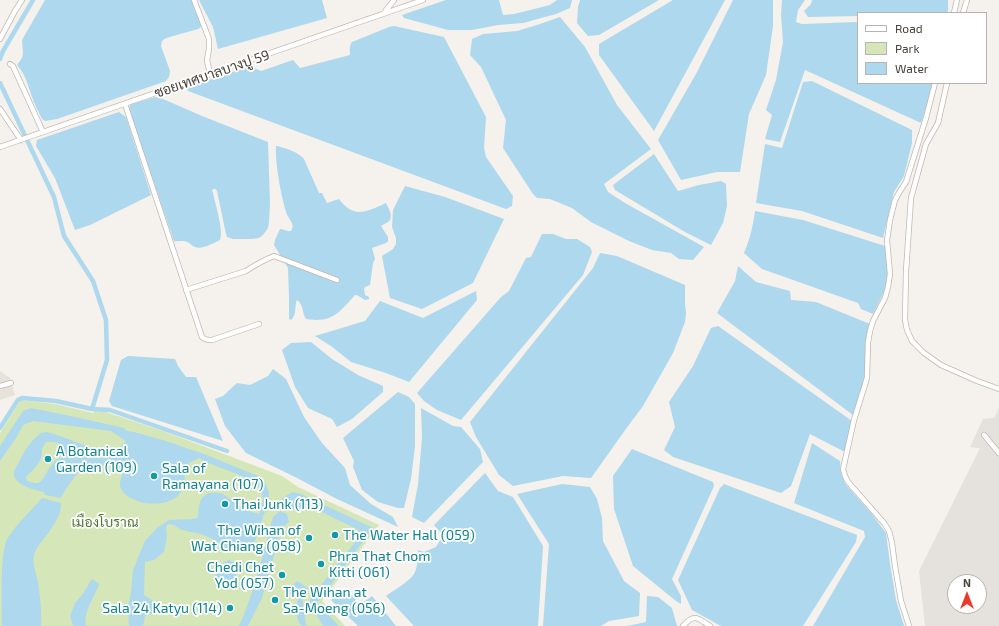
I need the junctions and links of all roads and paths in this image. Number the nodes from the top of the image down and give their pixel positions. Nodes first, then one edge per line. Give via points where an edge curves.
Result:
1 (22, 0) edge
2 (194, 0) edge
3 (394, 0) edge
4 (423, 0) edge
5 (957, 0) edge
6 (967, 0) edge
7 (954, 12) edge
8 (963, 12) edge
9 (383, 14) junction
10 (0, 39) edge
11 (10, 64) dead end
12 (210, 74) junction
13 (935, 84) edge
14 (947, 84) edge
15 (124, 104) junction
16 (0, 109) edge
17 (42, 132) junction
18 (23, 139) junction
19 (0, 147) edge
20 (337, 280) dead end
21 (186, 290) junction
22 (259, 324) dead end
23 (11, 383) dead end
24 (0, 386) edge
25 (999, 389) edge
26 (984, 435) dead end
27 (999, 453) edge
28 (683, 626) edge
29 (710, 626) edge
30 (909, 626) edge

1 - 10 street
2 - 12 street via 209,39 207,60
3 - 9 street
4 - 9 street, ซอยเทศบาลบางปู 59
5 - 7 street
6 - 8 street
9 - 12 street, ซอยเทศบาลบางปู 59
11 - 17 street
12 - 15 street, ซอยเทศบาลบางปู 59
13 - 30 street via 906,182 895,200 890,220 886,240 890,274 888,287 870,331 867,378 843,469 846,479 889,531 901,601
14 - 25 street via 938,123 926,144 911,198 905,320 912,341 924,353 941,365
15 - 17 street, ซอยเทศบาลบางปู 59
15 - 21 street
16 - 18 street
17 - 18 street, ซอยเทศบาลบางปู 59
18 - 19 street, ซอยเทศบาลบางปู 59
20 - 21 street via 274,256 246,271
21 - 22 street via 200,334 205,339 212,340
23 - 24 street
26 - 27 street
28 - 29 street via 689,619 697,618

